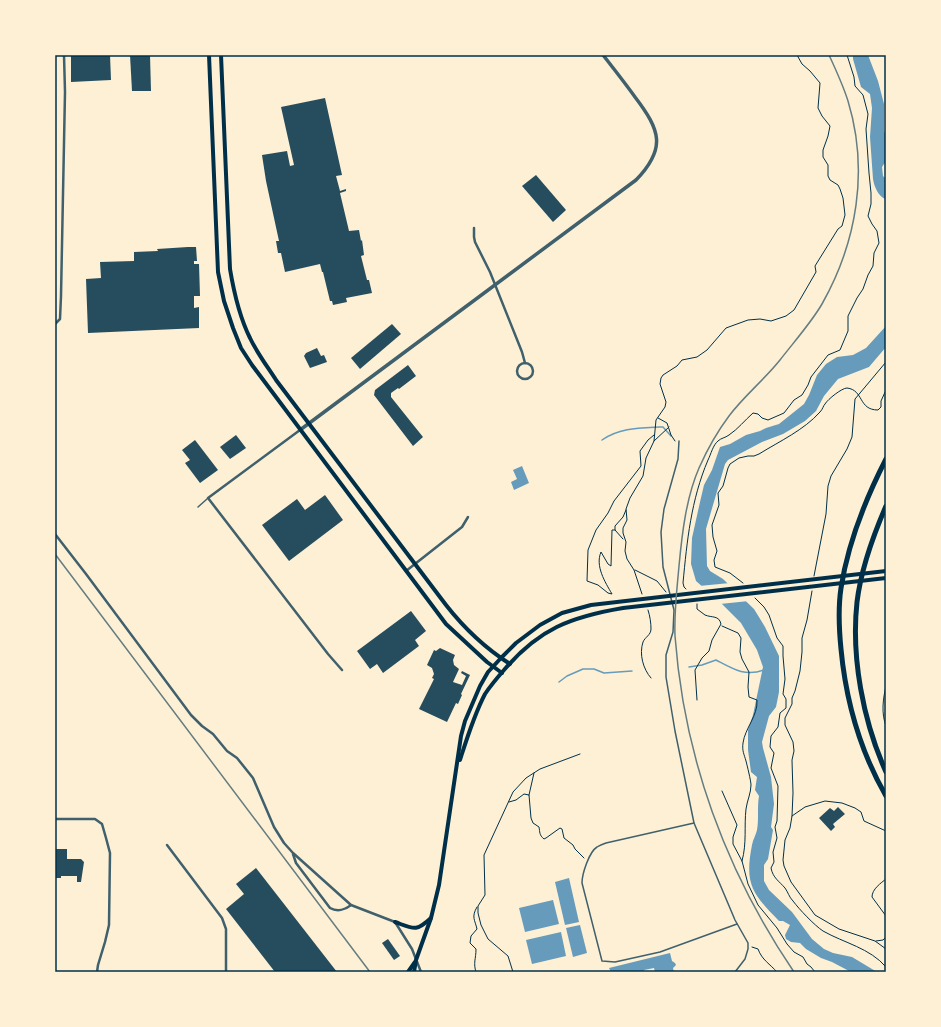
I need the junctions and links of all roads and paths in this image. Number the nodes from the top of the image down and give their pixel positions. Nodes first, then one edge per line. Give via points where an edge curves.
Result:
1 (64, 55) edge
2 (209, 55) edge
3 (221, 55) edge
4 (603, 55) edge
5 (796, 55) edge
6 (847, 55) edge
7 (886, 55) edge
8 (886, 68) edge
9 (474, 228) dead end
10 (495, 286) junction
11 (55, 324) edge
12 (886, 362) edge
13 (525, 363) junction
14 (886, 390) edge
15 (858, 394) junction
16 (658, 418) junction
17 (310, 424) junction
18 (668, 427) junction
19 (300, 430) junction
20 (654, 435) junction
21 (654, 441) junction
22 (679, 441) dead end
23 (678, 444) junction
24 (886, 459) edge
25 (208, 498) junction
26 (886, 506) edge
27 (198, 507) dead end
28 (626, 510) junction
29 (468, 517) dead end
30 (615, 530) junction
31 (55, 534) edge
32 (624, 539) junction
33 (415, 564) junction
34 (634, 570) junction
35 (406, 571) junction
36 (886, 571) edge
37 (814, 577) dead end
38 (886, 578) edge
39 (744, 584) dead end
40 (689, 591) dead end
41 (812, 591) dead end
42 (666, 592) dead end
43 (753, 596) dead end
44 (643, 597) dead end
45 (697, 601) dead end
46 (648, 610) dead end
47 (721, 626) junction
48 (501, 658) junction
49 (510, 664) junction
50 (493, 666) junction
51 (342, 670) dead end
52 (502, 673) junction
53 (651, 678) dead end
54 (886, 686) edge
55 (697, 700) dead end
56 (886, 726) edge
57 (580, 754) dead end
58 (457, 769) junction
59 (886, 772) edge
60 (534, 773) junction
61 (722, 791) dead end
62 (529, 795) junction
63 (886, 796) edge
64 (509, 802) junction
65 (792, 816) junction
66 (55, 819) edge
67 (694, 823) junction
68 (886, 831) edge
69 (167, 846) dead end
70 (293, 853) junction
71 (588, 861) junction
72 (742, 861) junction
73 (886, 879) edge
74 (351, 904) junction
75 (478, 906) junction
76 (886, 916) edge
77 (431, 918) junction
78 (395, 922) junction
79 (737, 924) junction
80 (886, 937) edge
81 (875, 941) junction
82 (748, 946) junction
83 (886, 949) edge
84 (416, 960) junction
85 (886, 967) edge
86 (98, 972) edge
87 (226, 972) edge
88 (408, 972) edge
89 (414, 972) edge
90 (420, 972) edge
91 (476, 972) edge
92 (513, 972) edge
93 (735, 972) edge
94 (777, 972) edge
95 (815, 972) edge

1 - 11 street via 61,296 60,319
2 - 19 main road via 217,262 224,301 241,348
3 - 17 main road via 230,269 235,299 249,337 259,354
4 - 10 street via 648,114 655,128 657,140 654,156 648,168 636,180
5 - 16 path via 820,83 818,108 830,126 823,150 824,157 828,165 828,176 838,185 843,198 845,215 842,226 820,256 815,266 816,272 794,310 778,320 748,320 726,328 707,350 697,357 682,360 663,374 660,384 666,402
6 - 40 path via 855,86 863,95 868,114 866,129 871,193 868,216 877,231 879,243 874,253 873,266 848,316 848,331 840,350 828,355 811,377 802,395 794,400 784,413 771,419 752,414 740,427 718,441 713,449 702,473 690,522 683,583
7 - 8 path
9 - 10 street via 476,242
10 - 13 street
10 - 17 street
12 - 15 path
13 - 13 street via 520,365 517,371 520,377 525,379 530,377 533,370
14 - 15 path via 878,410 866,407
15 - 37 path via 853,411 852,437 828,486 826,514
15 - 39 path via 849,388 842,389 824,404 821,411 792,434 754,456 739,458 730,464 718,493 719,505 712,525 717,551 714,564
16 - 18 path via 667,423
16 - 20 path
17 - 19 street
17 - 33 main road
18 - 21 path
18 - 23 path
19 - 25 street
19 - 35 main road
20 - 21 path
20 - 30 path via 640,451 641,466 614,501 596,530 588,550 587,581 612,594 603,579 599,557 602,552 611,566 612,530
21 - 28 path via 646,458 643,476
22 - 23 lane
23 - 67 lane via 678,459 660,532 663,567 674,610 673,632 666,655 666,676
24 - 63 highway via 854,534 841,588 839,622 842,666 850,710 865,753
25 - 27 lane
25 - 51 street
26 - 59 highway via 860,587 856,617 861,694 870,732
28 - 30 path
28 - 32 path
29 - 33 street via 462,527
30 - 32 path
31 - 70 street via 191,715 213,734 253,778 278,835
32 - 34 path via 627,559
33 - 35 street
33 - 48 main road via 462,625
34 - 42 path via 657,581
34 - 44 path
35 - 50 main road via 446,624
36 - 48 main road via 591,605 562,613 540,625
38 - 49 main road via 623,608 592,614 564,623 544,634
41 - 65 path via 802,638 800,671 792,704 784,718 794,751
43 - 85 path via 767,612 777,638 783,646 783,694 786,708 780,713 778,727 771,736 770,743 774,753 772,768 778,786 775,827 777,838 771,868 773,876 809,919 822,930 865,950
45 - 47 path via 697,609 707,616 714,616 721,622
46 - 53 path via 651,630 644,641 642,654 644,668
47 - 55 path via 712,640 709,651 695,670
47 - 72 path via 738,633 741,638 742,660 750,672 749,697 757,700 754,717 743,741 742,750 751,786 747,798 746,841
48 - 49 main road
48 - 50 main road
49 - 52 main road
50 - 52 main road
50 - 58 main road via 480,686 465,721
52 - 58 main road via 485,695 470,728
54 - 56 path via 883,711
57 - 60 path
58 - 77 main road via 439,885
60 - 62 path
60 - 64 path via 513,792
61 - 72 path via 736,825 733,844
62 - 64 path via 524,794
62 - 71 path via 531,818 539,827 541,837 544,839 560,828 564,838
64 - 75 path via 484,855 485,895
65 - 68 path via 823,801 840,803 857,809 864,821
65 - 81 path via 782,860 792,882 816,915 839,929
66 - 86 street via 95,819 102,824 110,853 109,925
67 - 71 lane via 600,845
67 - 79 lane
69 - 87 street via 222,918 226,929
70 - 74 street
70 - 74 street via 296,863 330,908 338,911
71 - 79 lane via 583,874 583,886 602,961 615,962 660,952
72 - 95 path via 748,884 758,905 787,944 803,957
73 - 76 path via 872,896
74 - 78 street
75 - 91 path via 473,920 477,929 470,943 476,949
75 - 92 path via 481,925 488,939 508,956
77 - 78 main road via 418,928
77 - 84 main road
78 - 84 street
79 - 82 lane
80 - 81 path
81 - 83 path
82 - 93 lane via 745,959
82 - 94 path via 758,949
84 - 88 main road
84 - 89 main road
84 - 90 street

